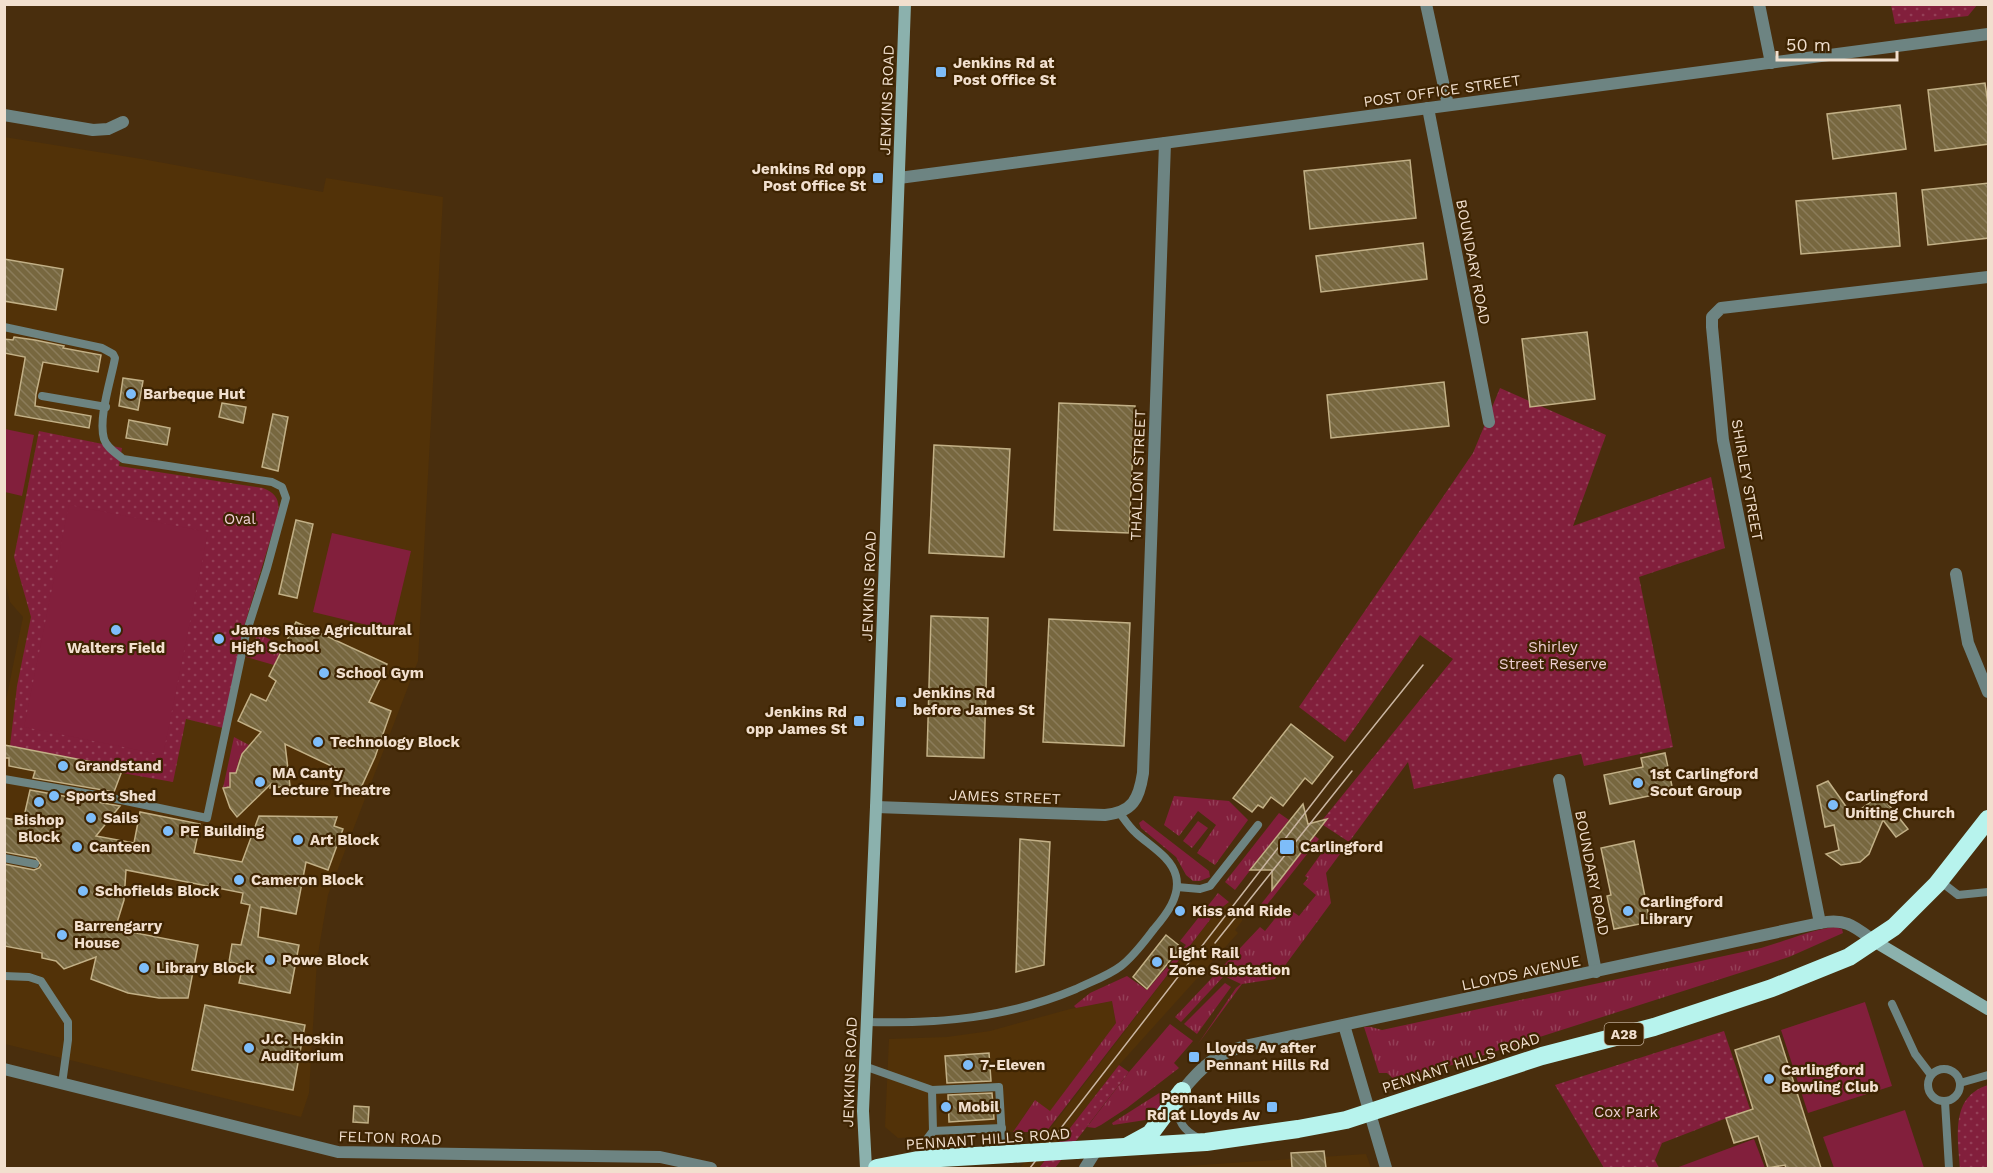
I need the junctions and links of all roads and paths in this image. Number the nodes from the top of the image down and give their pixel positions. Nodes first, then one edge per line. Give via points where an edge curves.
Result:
1 (905, 4) edge
2 (1426, 4) edge
3 (1758, 4) edge
4 (1989, 34) edge
5 (1771, 63) junction
6 (1448, 105) junction
7 (1428, 108) junction
8 (4, 115) edge
9 (123, 122) dead end
10 (1165, 143) junction
11 (899, 178) junction
12 (1989, 277) edge
13 (4, 327) edge
14 (42, 396) dead end
15 (106, 407) junction
16 (1489, 422) dead end
17 (1956, 574) dead end
18 (1989, 692) edge
19 (4, 779) edge
20 (1559, 780) dead end
21 (1132, 805) joint
22 (876, 807) junction
23 (1119, 812) junction
24 (1989, 819) edge
25 (1258, 825) dead end
26 (4, 858) edge
27 (35, 864) dead end
28 (1940, 881) junction
29 (1177, 887) junction
30 (1989, 892) edge
31 (1820, 922) junction
32 (1874, 941) junction
33 (1596, 972) junction
34 (4, 976) edge
35 (1892, 1004) dead end
36 (1989, 1009) edge
37 (866, 1022) junction
38 (1344, 1026) junction
39 (864, 1066) junction
40 (4, 1070) edge
41 (1931, 1075) junction
42 (1989, 1075) edge
43 (1960, 1083) junction
44 (62, 1084) junction
45 (932, 1090) junction
46 (1182, 1090) junction
47 (1945, 1102) junction
48 (1369, 1113) junction
49 (1002, 1128) junction
50 (933, 1131) junction
51 (1206, 1142) junction
52 (1124, 1148) junction
53 (1097, 1149) junction
54 (1007, 1154) junction
55 (914, 1163) edge
56 (711, 1168) edge
57 (866, 1168) edge
58 (877, 1168) edge
59 (1085, 1168) edge
60 (1386, 1168) edge
61 (1949, 1168) edge

1 - 11 main road, JENKINS ROAD
2 - 6 street
3 - 5 street
4 - 5 street, POST OFFICE STREET
5 - 6 street, POST OFFICE STREET
6 - 7 street, POST OFFICE STREET
7 - 10 street, POST OFFICE STREET
7 - 16 street, BOUNDARY ROAD
8 - 9 street via 93,130
10 - 11 street, POST OFFICE STREET
10 - 21 street, THALLON STREET via 1143,773
11 - 22 main road, JENKINS ROAD
12 - 31 street, SHIRLEY STREET via 1721,308 1712,317 1723,440
13 - 15 lane via 110,351 115,358
14 - 15 lane
15 - 19 lane via 103,436 111,450 123,459 272,482 285,492 285,505 246,634 207,818
17 - 18 street via 1968,643
20 - 33 street, BOUNDARY ROAD
21 - 23 street, JAMES STREET
22 - 23 street, JAMES STREET via 1095,815
22 - 37 main road, JENKINS ROAD
23 - 29 lane via 1134,832 1169,862
24 - 28 highway, PENNANT HILLS ROAD / A28
25 - 29 lane via 1210,886
26 - 27 lane
28 - 30 lane via 1958,894
28 - 32 highway, PENNANT HILLS ROAD / A28 via 1894,927
29 - 37 lane via 1172,904 1135,954 1120,967 1045,1002 949,1021
31 - 32 street, LLOYDS AVENUE via 1843,922
31 - 33 street, LLOYDS AVENUE
32 - 36 main road
32 - 48 highway, PENNANT HILLS ROAD / A28 via 1813,973 1712,1009 1542,1056
33 - 38 street, LLOYDS AVENUE
34 - 44 lane via 41,981 68,1022
35 - 41 lane via 1915,1054
37 - 39 main road, JENKINS ROAD
38 - 46 street, LLOYDS AVENUE via 1227,1051 1211,1060
38 - 48 street
39 - 45 lane
39 - 57 main road, JENKINS ROAD
40 - 44 street, FELTON ROAD
41 - 43 lane via 1940,1069 1950,1070
41 - 47 lane via 1928,1091
42 - 43 lane
43 - 47 lane via 1958,1094
44 - 56 street, FELTON ROAD via 338,1152 660,1157
45 - 49 lane via 999,1087
45 - 50 lane
46 - 51 lane via 1179,1121 1188,1132
46 - 52 highway via 1150,1134
47 - 61 lane
48 - 51 highway, PENNANT HILLS ROAD / A28 via 1298,1130
48 - 60 street
49 - 50 lane
49 - 54 lane
50 - 55 lane
51 - 52 highway, PENNANT HILLS ROAD / A28
52 - 53 highway, PENNANT HILLS ROAD / A28
53 - 54 highway, PENNANT HILLS ROAD / A28, bridge
53 - 59 street
54 - 55 highway, PENNANT HILLS ROAD / A28
55 - 58 highway, PENNANT HILLS ROAD / A28

